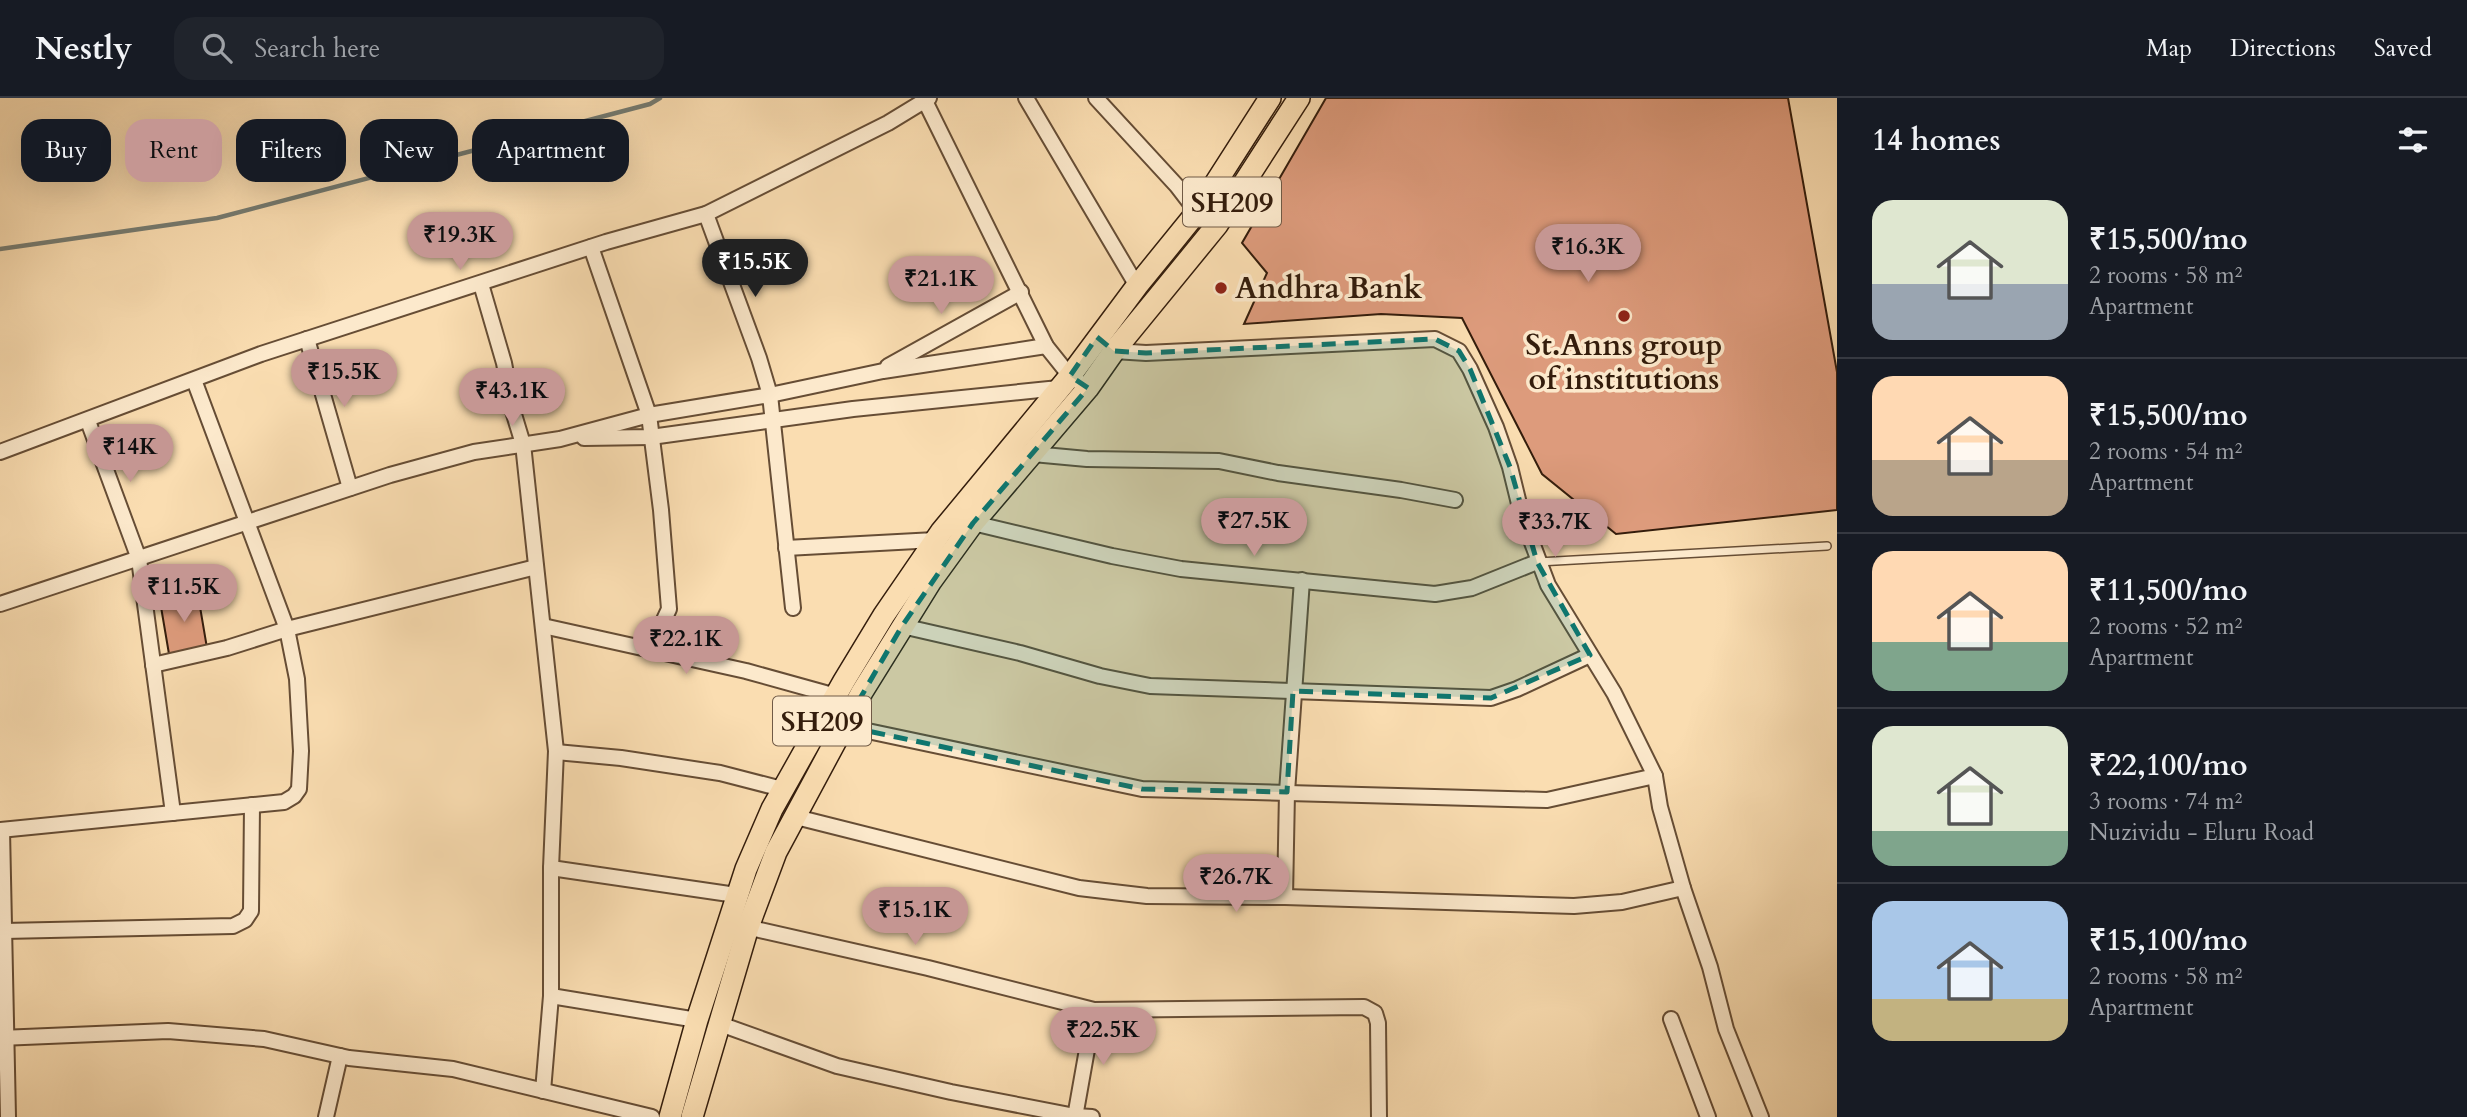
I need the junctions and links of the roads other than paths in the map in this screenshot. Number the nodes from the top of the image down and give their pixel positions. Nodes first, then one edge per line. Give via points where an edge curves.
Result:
1 (1026, 98) edge
2 (1096, 98) edge
3 (1270, 98) edge
4 (1299, 98) edge
5 (927, 99) edge
6 (1197, 212) junction
7 (706, 214) junction
8 (591, 247) junction
9 (481, 284) junction
10 (1137, 285) junction
11 (1021, 292) junction
12 (1097, 337) junction
13 (307, 339) junction
14 (1046, 346) junction
15 (1114, 351) junction
16 (878, 372) junction
17 (194, 380) junction
18 (1064, 382) junction
19 (1088, 388) junction
20 (770, 395) junction
21 (649, 415) junction
22 (774, 419) junction
23 (88, 421) junction
24 (651, 437) junction
25 (560, 439) junction
26 (523, 444) junction
27 (0, 452) edge
28 (1033, 454) junction
29 (350, 488) junction
30 (1455, 500) dead end
31 (247, 521) junction
32 (973, 523) junction
33 (935, 540) junction
34 (1827, 546) dead end
35 (786, 548) junction
36 (139, 559) junction
37 (1537, 562) junction
38 (536, 567) junction
39 (1301, 580) junction
40 (0, 604) edge
41 (793, 608) dead end
42 (543, 626) junction
43 (902, 626) junction
44 (287, 629) junction
45 (650, 650) junction
46 (1590, 654) junction
47 (153, 666) junction
48 (1293, 691) junction
49 (836, 696) junction
50 (844, 726) junction
51 (556, 752) junction
52 (1655, 776) junction
53 (782, 789) junction
54 (1287, 792) junction
55 (252, 805) junction
56 (173, 813) junction
57 (796, 817) junction
58 (1, 830) edge
59 (551, 868) junction
60 (1683, 888) junction
61 (736, 895) junction
62 (1285, 897) junction
63 (737, 925) junction
64 (4, 931) junction
65 (551, 996) junction
66 (1094, 1010) junction
67 (1671, 1019) dead end
68 (697, 1020) junction
69 (720, 1024) junction
70 (3, 1037) edge
71 (340, 1056) junction
72 (543, 1091) junction
73 (8, 1117) edge
74 (326, 1117) edge
75 (652, 1117) edge
76 (670, 1117) edge
77 (692, 1117) edge
78 (1075, 1117) edge
79 (1092, 1117) edge
80 (1379, 1117) edge
81 (1708, 1117) edge
82 (1761, 1117) edge

1 - 10 street
2 - 6 street
3 - 6 main road
4 - 15 main road, SH209 via 1216,225
5 - 7 street
5 - 11 street
6 - 10 main road
7 - 8 street
7 - 20 street
8 - 9 street
8 - 21 street
9 - 13 street
9 - 26 street
10 - 12 main road
11 - 14 street
11 - 16 street
12 - 15 street
12 - 18 main road
13 - 17 street
13 - 29 street
14 - 16 street
14 - 18 street
15 - 19 main road
15 - 37 street via 1435,339 1459,351 1478,387 1510,467
16 - 20 street
17 - 23 street
17 - 31 street
18 - 19 street
18 - 22 street
18 - 33 main road, SH209
19 - 28 main road, SH209
20 - 21 street
20 - 22 street
21 - 24 street
21 - 25 street
22 - 24 street
22 - 35 street
23 - 27 street
23 - 36 street
24 - 25 street
24 - 45 street via 669,609
25 - 26 street
26 - 29 street via 474,452
26 - 38 street
28 - 30 street via 1219,461
28 - 32 main road, SH209
29 - 31 street
31 - 36 street
31 - 44 street
32 - 39 street via 1181,569
32 - 43 main road, SH209
33 - 35 street
33 - 49 main road, SH209
34 - 37 lane
35 - 41 street
36 - 40 street
36 - 47 street
37 - 39 street via 1472,588 1435,594
37 - 46 street
38 - 42 street
38 - 44 street
39 - 48 street
42 - 45 street
42 - 51 street
43 - 48 street via 1150,686
43 - 50 main road, SH209
44 - 47 street
44 - 55 street via 297,679 299,789 284,802
45 - 49 street
46 - 48 street via 1490,698
46 - 52 street
47 - 56 street
48 - 54 street
49 - 53 main road, SH209
50 - 54 street via 1142,789
50 - 57 main road, SH209
51 - 53 street via 720,773
51 - 59 street
52 - 54 street via 1547,800
52 - 60 street
53 - 61 main road, SH209
54 - 62 street
55 - 56 street
55 - 64 street via 251,911 233,926
56 - 58 street
57 - 62 street via 1079,888 1147,896
57 - 63 main road, SH209
58 - 64 street
59 - 61 street
59 - 65 street
60 - 62 street via 1622,902 1574,906
60 - 82 street via 1726,1028
61 - 63 main road, SH209
63 - 66 street
63 - 68 main road, SH209
63 - 69 main road, SH209
64 - 70 street
65 - 68 street
65 - 72 street
66 - 78 street
66 - 80 street via 1371,1009 1378,1023
67 - 81 street
68 - 76 main road, SH209
69 - 77 main road, SH209
69 - 78 street via 837,1066
70 - 71 street via 168,1031 264,1039
70 - 73 street
71 - 72 street via 453,1069
71 - 74 street
72 - 75 street
78 - 79 street

